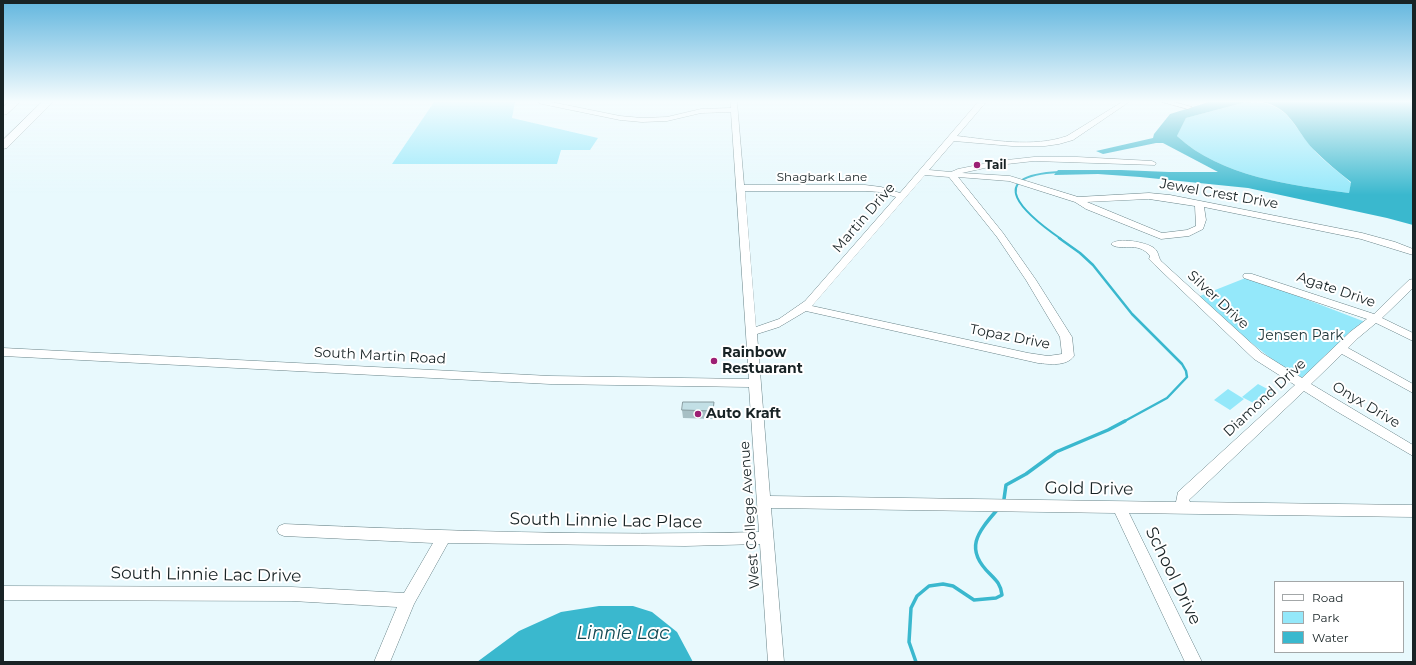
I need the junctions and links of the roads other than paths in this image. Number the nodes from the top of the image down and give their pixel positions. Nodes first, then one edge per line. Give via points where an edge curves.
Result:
1 (16, 133) edge
2 (737, 133) edge
3 (956, 133) edge
4 (1078, 133) edge
5 (952, 138) junction
6 (3, 146) edge
7 (1152, 163) dead end
8 (923, 172) junction
9 (952, 175) junction
10 (740, 188) junction
11 (902, 196) junction
12 (1078, 200) junction
13 (1199, 204) junction
14 (1116, 244) dead end
15 (1413, 252) edge
16 (1248, 276) dead end
17 (1411, 288) edge
18 (804, 307) junction
19 (1376, 318) junction
20 (752, 331) junction
21 (1413, 337) edge
22 (1341, 349) junction
23 (3, 352) edge
24 (755, 383) junction
25 (1303, 384) junction
26 (1413, 390) edge
27 (1413, 451) edge
28 (765, 502) junction
29 (1119, 507) junction
30 (1185, 508) junction
31 (1413, 511) edge
32 (284, 530) dead end
33 (444, 537) junction
34 (767, 538) junction
35 (3, 593) edge
36 (408, 600) junction
37 (382, 662) edge
38 (776, 662) edge
39 (1194, 662) edge

1 - 6 highway
2 - 10 street, West College Avenue
3 - 5 street, Martin Drive
4 - 5 street via 1060,142 1030,144
5 - 8 street, Martin Drive
7 - 9 street via 1077,158 1025,159 958,171
8 - 9 street, Jewel Crest Drive
8 - 11 street, Martin Drive
9 - 12 street, Jewel Crest Drive via 1010,180
9 - 18 street, Topaz Drive via 1000,235 1031,280 1066,337 1068,356 1053,360 1028,357
10 - 11 street, Shagbark Lane via 865,188
10 - 20 street, West College Avenue
11 - 18 street, Martin Drive
12 - 13 street, Jewel Crest Drive via 1149,196
12 - 13 street via 1089,207 1161,236 1197,230 1201,224
13 - 15 street, Jewel Crest Drive via 1362,236
14 - 25 street, Silver Drive via 1130,243 1153,252 1154,259 1238,339 1258,356
16 - 19 street, Agate Drive
17 - 19 street, Diamond Drive
18 - 20 street, Martin Drive via 776,325
19 - 21 street, Agate Drive
19 - 22 street, Diamond Drive
20 - 24 street, West College Avenue
22 - 25 street, Diamond Drive
22 - 26 street
23 - 24 street, South Martin Road via 550,380
24 - 28 street, West College Avenue
25 - 27 street, Onyx Drive
25 - 30 street, Diamond Drive via 1183,496
28 - 29 street, Gold Drive
28 - 34 street, West College Avenue
29 - 30 street, Gold Drive
29 - 39 street, School Drive
30 - 31 street, Gold Drive
32 - 33 street, South Linnie Lac Place
33 - 34 street, South Linnie Lac Place via 685,540
33 - 36 street
34 - 38 street, West College Avenue
35 - 36 street, South Linnie Lac Drive via 292,594
36 - 37 street

